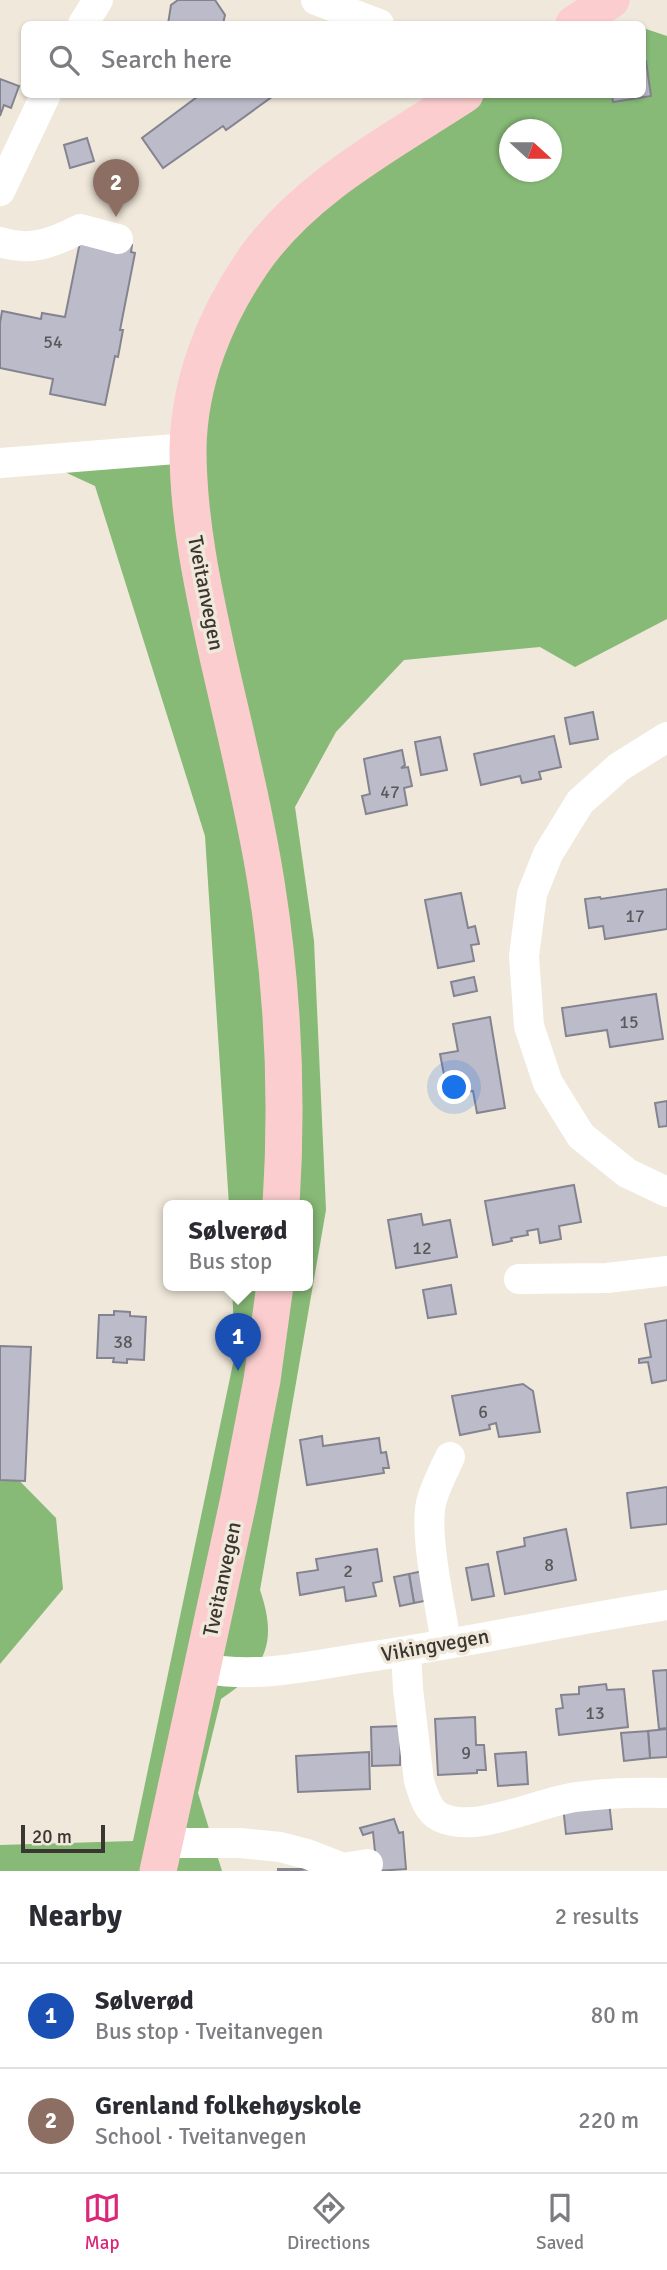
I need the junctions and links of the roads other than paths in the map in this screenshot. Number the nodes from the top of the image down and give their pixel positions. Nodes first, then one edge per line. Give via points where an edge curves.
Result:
1 (98, 0) edge
2 (316, 0) edge
3 (611, 0) edge
4 (85, 21) edge
5 (371, 21) edge
6 (579, 21) edge
7 (44, 98) edge
8 (459, 98) edge
9 (0, 191) edge
10 (118, 239) dead end
11 (0, 242) edge
12 (188, 448) junction
13 (0, 463) edge
14 (667, 737) edge
15 (667, 1192) edge
16 (282, 1200) edge
17 (667, 1271) edge
18 (519, 1279) dead end
19 (274, 1291) edge
20 (450, 1458) dead end
21 (667, 1605) edge
22 (446, 1643) junction
23 (406, 1652) junction
24 (203, 1668) junction
25 (667, 1793) edge
26 (161, 1857) edge
27 (368, 1864) dead end

1 - 4 street
2 - 5 street
3 - 6 main road
7 - 9 street
8 - 12 main road, Tveitanvegen via 327,185 286,220 253,260 211,337 198,378
10 - 11 street via 80,229 34,247
12 - 13 street
12 - 16 main road, Tveitanvegen via 193,527 205,601 251,800 275,942 283,1065
14 - 15 street via 619,767 580,802 548,854 532,894 524,956 529,1026 548,1083 581,1136 627,1173
17 - 18 street via 607,1278
19 - 24 main road, Tveitanvegen via 249,1450
20 - 22 street via 429,1515
21 - 22 street, Vikingvegen
22 - 23 street, Vikingvegen
23 - 24 street, Vikingvegen via 243,1674
23 - 25 street via 419,1781 432,1811 440,1818 483,1821 573,1797
24 - 26 main road, Tveitanvegen
26 - 27 street via 240,1843 280,1847 343,1868

